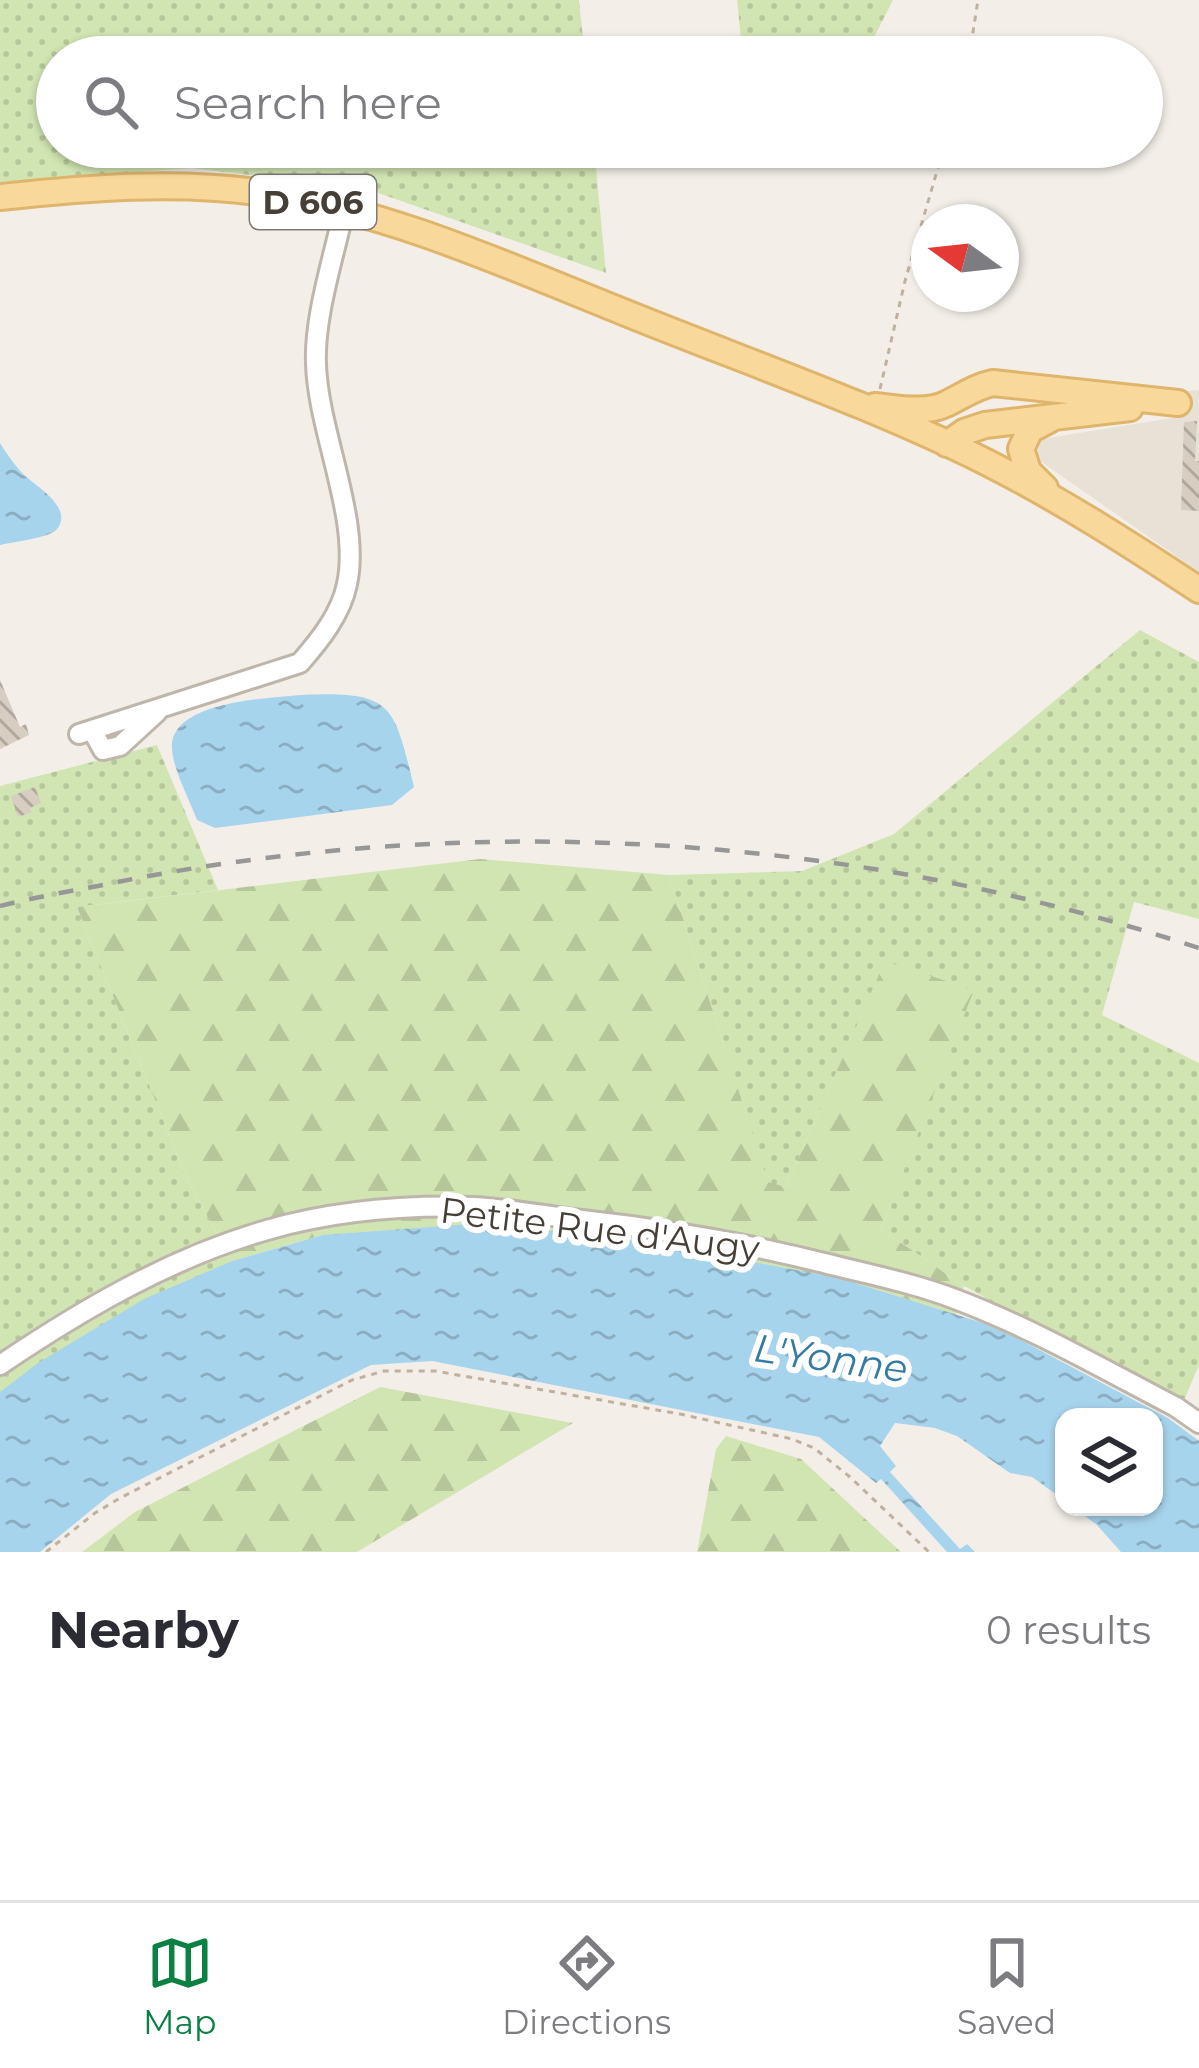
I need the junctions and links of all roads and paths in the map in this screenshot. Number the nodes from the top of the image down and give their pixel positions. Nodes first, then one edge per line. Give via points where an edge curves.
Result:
1 (978, 0) edge
2 (972, 36) edge
3 (938, 168) edge
4 (0, 197) edge
5 (344, 209) junction
6 (1188, 402) edge
7 (1066, 403) junction
8 (947, 404) junction
9 (866, 405) junction
10 (938, 440) junction
11 (1055, 499) junction
12 (1199, 590) edge
13 (85, 732) dead end
14 (0, 1365) edge
15 (1199, 1423) edge
16 (46, 1552) edge
17 (929, 1552) edge

1 - 2 path
3 - 9 path via 880,383
4 - 5 main road, D 606 via 200,187
5 - 9 main road, D 606
5 - 13 street via 316,334 349,531 347,585 325,634 300,663
6 - 7 main road
7 - 8 main road via 993,383
7 - 10 main road
7 - 11 main road via 1030,430 1021,449 1028,471
8 - 9 main road
8 - 10 main road
9 - 10 main road, D 606
10 - 11 main road, D 606
11 - 12 main road, D 606
14 - 15 street, Petite Rue d'Augy via 113,1294 267,1230 345,1213 476,1207 701,1236 909,1284 1025,1328
16 - 17 path via 120,1498 294,1407 399,1369 479,1377 792,1439 850,1477

